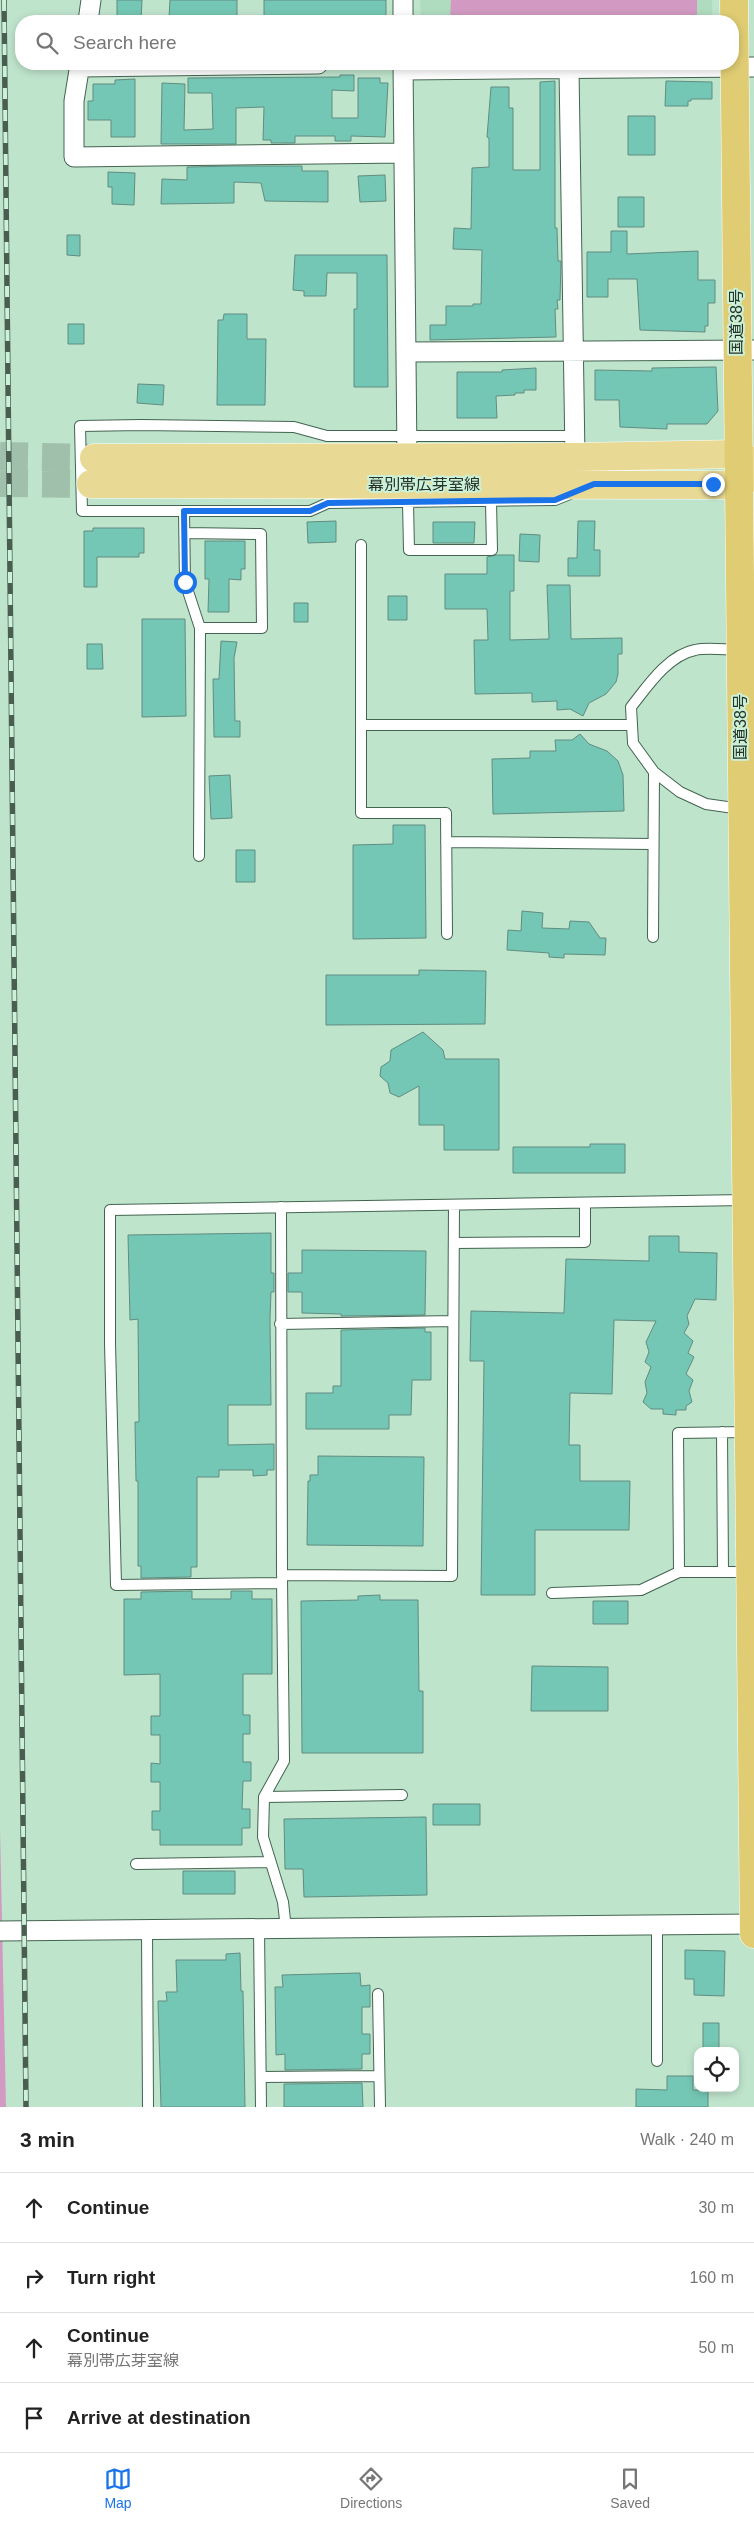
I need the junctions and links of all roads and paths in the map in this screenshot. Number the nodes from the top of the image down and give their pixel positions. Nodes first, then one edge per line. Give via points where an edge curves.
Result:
1 (91, 0) edge
2 (403, 0) edge
3 (734, 0) edge
4 (89, 15) edge
5 (403, 15) edge
6 (736, 15) edge
7 (739, 34) edge
8 (744, 68) edge
9 (79, 70) edge
10 (403, 70) edge
11 (569, 70) edge
12 (404, 153) junction
13 (745, 350) edge
14 (574, 351) junction
15 (406, 352) junction
16 (407, 446) junction
17 (575, 447) junction
18 (746, 469) edge
19 (594, 484) junction
20 (491, 501) junction
21 (408, 502) junction
22 (184, 511) junction
23 (185, 533) junction
24 (361, 545) dead end
25 (200, 628) junction
26 (740, 650) junction
27 (632, 725) junction
28 (362, 726) junction
29 (654, 772) junction
30 (740, 809) junction
31 (446, 842) junction
32 (653, 844) junction
33 (199, 856) dead end
34 (447, 934) dead end
35 (653, 937) dead end
36 (751, 1200) edge
37 (584, 1203) junction
38 (454, 1204) junction
39 (281, 1207) junction
40 (454, 1243) junction
41 (453, 1321) junction
42 (280, 1324) junction
43 (722, 1432) junction
44 (749, 1432) junction
45 (679, 1572) junction
46 (723, 1572) junction
47 (752, 1572) edge
48 (282, 1579) junction
49 (552, 1593) dead end
50 (402, 1795) dead end
51 (264, 1797) junction
52 (270, 1862) junction
53 (136, 1864) dead end
54 (754, 1924) edge
55 (658, 1925) junction
56 (259, 1929) junction
57 (286, 1929) junction
58 (147, 1930) junction
59 (0, 1931) edge
60 (754, 1934) edge
61 (378, 1994) dead end
62 (657, 2061) dead end
63 (379, 2076) junction
64 (261, 2077) junction
65 (148, 2107) edge
66 (261, 2107) edge
67 (380, 2107) edge

1 - 4 street
2 - 5 street
3 - 6 highway, 国道38号
7 - 8 highway, 国道38号
8 - 13 highway, 国道38号
9 - 12 street via 74,101 74,157
10 - 12 street
11 - 14 street
12 - 15 street
13 - 14 street
13 - 18 highway, 国道38号
14 - 15 street
14 - 17 street
15 - 16 street
16 - 17 main road, 幕別帯広芽室線
16 - 19 main road, 幕別帯広芽室線 via 93,471
16 - 22 lane via 327,436 294,427 80,426 82,511
17 - 18 main road, 幕別帯広芽室線
18 - 19 main road, 幕別帯広芽室線
18 - 26 highway, 国道38号
19 - 20 lane via 555,500
20 - 21 lane
20 - 21 lane via 492,550 408,550
21 - 22 lane via 328,503 310,511
22 - 23 lane
23 - 25 lane via 185,582
23 - 25 lane via 261,534 262,628
24 - 28 lane
25 - 33 lane
26 - 27 lane via 695,650 676,658 631,707
26 - 30 highway, 国道38号
27 - 28 lane
27 - 29 lane via 633,743
28 - 31 lane via 362,814 446,813
29 - 30 lane via 680,792 706,804
29 - 32 lane
30 - 36 highway, 国道38号
31 - 32 lane
31 - 34 lane
32 - 35 lane
36 - 37 lane
36 - 44 highway, 国道38号
37 - 38 lane
37 - 40 lane via 585,1242
38 - 39 lane
38 - 40 lane
39 - 42 lane
39 - 48 lane via 110,1210 110,1343 116,1585
40 - 41 lane
41 - 42 lane
41 - 48 lane via 452,1576
42 - 48 lane
43 - 44 lane
43 - 45 lane via 678,1433
43 - 46 lane
44 - 47 highway, 国道38号
45 - 46 lane
45 - 49 lane via 641,1590
46 - 47 lane
47 - 54 highway, 国道38号
48 - 51 lane via 284,1761
50 - 51 lane
51 - 52 lane via 263,1837
52 - 53 lane
52 - 57 lane via 283,1902
54 - 55 street
54 - 60 highway, 国道38号
55 - 57 street
55 - 62 lane
56 - 57 street
56 - 58 street
56 - 64 lane
58 - 59 street
58 - 65 lane
61 - 63 lane
63 - 64 lane
63 - 67 lane
64 - 66 lane

